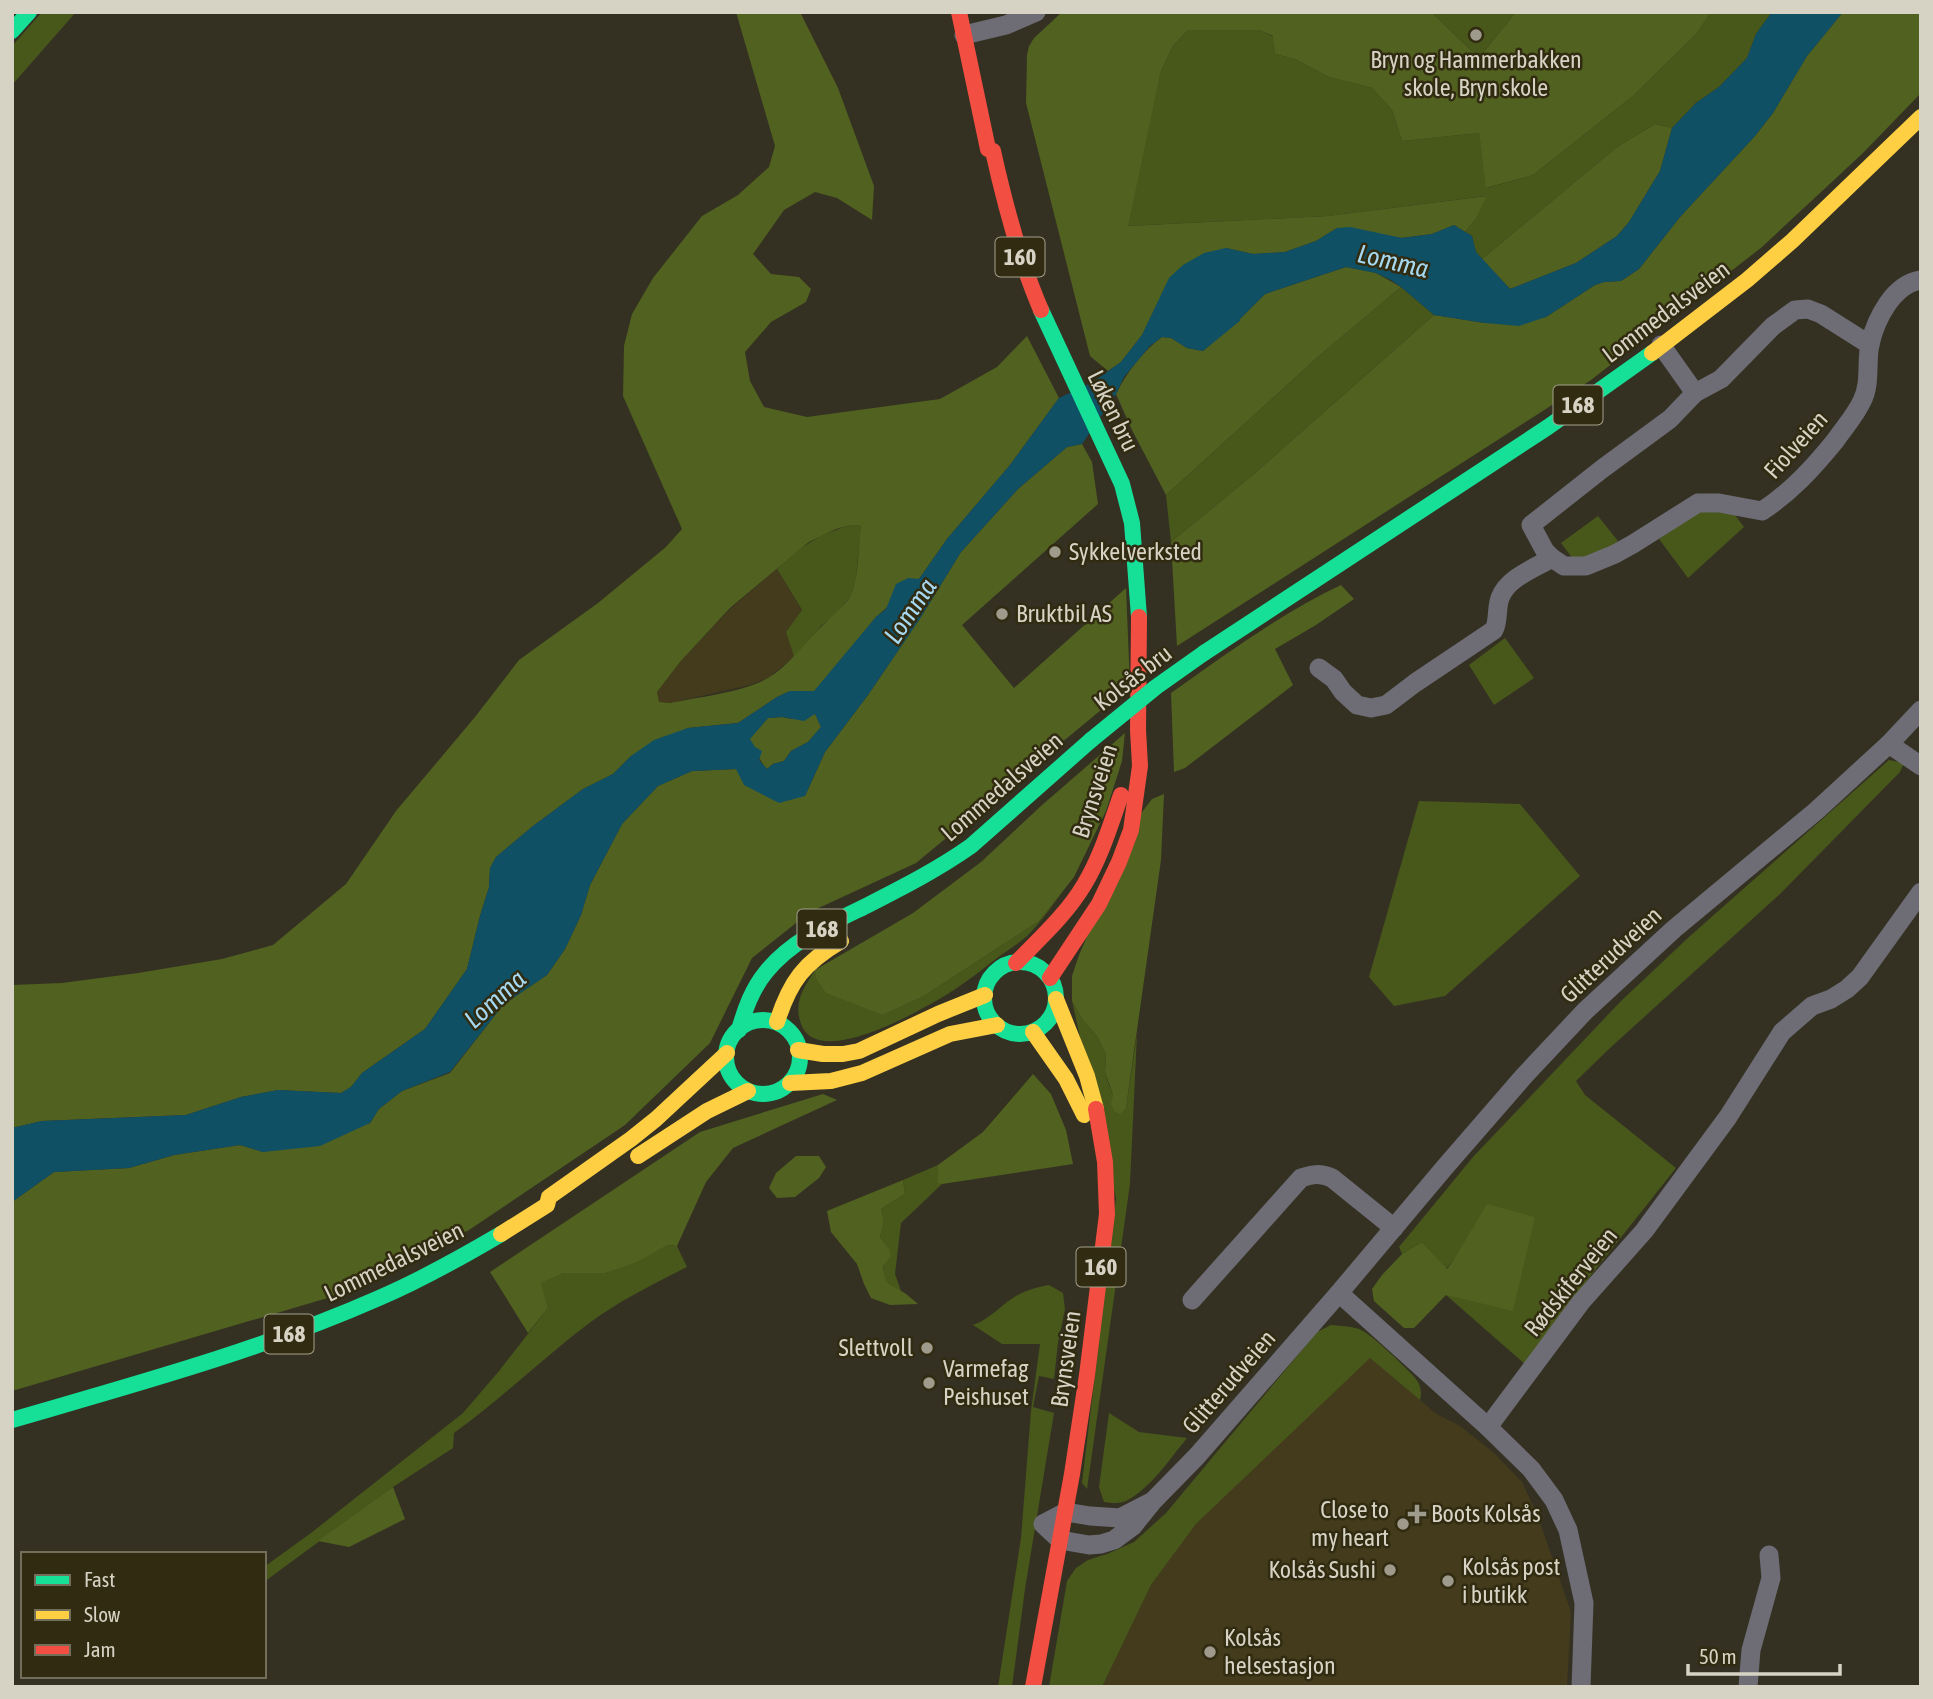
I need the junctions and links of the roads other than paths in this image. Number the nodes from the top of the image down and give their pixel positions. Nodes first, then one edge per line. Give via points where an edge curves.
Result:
1 (29, 12) edge
2 (959, 12) edge
3 (1036, 12) edge
4 (977, 30) edge
5 (12, 31) edge
6 (990, 85) dead end
7 (1921, 117) edge
8 (993, 151) junction
9 (1921, 280) edge
10 (1661, 345) junction
11 (1870, 345) junction
12 (1695, 393) junction
13 (1122, 484) joint
14 (1552, 558) junction
15 (1204, 653) joint
16 (1319, 668) dead end
17 (1921, 710) edge
18 (1138, 730) junction
19 (1091, 740) joint
20 (1889, 744) junction
21 (1921, 766) edge
22 (942, 867) junction
23 (1921, 892) edge
24 (893, 910) dead end
25 (851, 936) dead end
26 (1016, 963) junction
27 (1050, 978) junction
28 (985, 995) junction
29 (1056, 999) junction
30 (777, 1023) junction
31 (998, 1026) junction
32 (739, 1030) junction
33 (1033, 1032) junction
34 (798, 1050) junction
35 (727, 1053) junction
36 (790, 1083) junction
37 (748, 1091) junction
38 (630, 1161) dead end
39 (608, 1174) dead end
40 (547, 1205) junction
41 (1090, 1212) dead end
42 (1394, 1228) junction
43 (1339, 1293) junction
44 (1192, 1300) dead end
45 (12, 1420) edge
46 (1488, 1427) junction
47 (1153, 1501) junction
48 (1046, 1503) dead end
49 (1066, 1512) junction
50 (1043, 1524) junction
51 (1060, 1540) junction
52 (1039, 1548) dead end
53 (1769, 1555) dead end
54 (1023, 1655) dead end
55 (1019, 1687) edge
56 (1033, 1687) edge
57 (1581, 1687) edge
58 (1748, 1687) edge

1 - 5 main road
2 - 4 main road, 160
3 - 4 street via 1006,25
4 - 8 main road, 160 via 985,137
6 - 8 main road, 160
7 - 10 main road, Lommedalsveien / 168 via 1747,280
8 - 13 main road, Løken bru / 160 via 1023,266
9 - 11 street, Fiolveien via 1896,294
10 - 12 street
10 - 15 main road, Lommedalsveien / 168 via 1605,387
11 - 12 street via 1821,314 1795,310 1721,379
11 - 14 street, Fiolveien via 1861,405 1814,467 1782,498 1762,511 1698,503 1615,555 1586,566 1564,566
12 - 14 street via 1670,419 1531,525
13 - 18 main road, Brynsveien / 160 via 1136,564
14 - 16 street via 1506,587 1494,630 1387,705 1357,705
15 - 19 main road, Kolsås bru / 168, bridge
17 - 20 street, Glitterudveien
18 - 26 main road, Brynsveien / 160 via 1110,827 1083,887
18 - 27 main road, Brynsveien / 160 via 1140,766 1125,847 1099,904
19 - 22 main road, Lommedalsveien / 168
20 - 21 street
20 - 42 street, Glitterudveien via 1585,1011
22 - 24 main road, Lommedalsveien / 168
22 - 32 main road, Lommedalsveien / 168 via 785,952 752,991
23 - 46 street, Rødskiferveien via 1860,977 1831,999 1812,1006 1782,1032 1728,1117 1644,1231 1581,1303
25 - 30 main road, 168 via 801,969
26 - 27 main road via 1040,968
26 - 28 main road, 160 via 1000,968 990,978
27 - 29 main road, 160
28 - 31 main road via 990,1017
28 - 34 main road via 859,1051 822,1054
29 - 33 main road via 1048,1020
29 - 49 main road, Brynsveien / 160 via 1093,1095 1107,1199 1104,1252
30 - 32 main road via 762,1020
30 - 34 main road via 797,1041
31 - 33 main road via 1013,1033
31 - 36 main road via 950,1034 862,1073 831,1081
32 - 35 main road, 168
33 - 41 main road, 160 via 1066,1079 1085,1117 1094,1168
34 - 36 main road via 800,1060
35 - 37 main road via 730,1073
35 - 40 main road, Lommedalsveien / 168 via 639,1132 550,1197
36 - 37 main road via 767,1094
37 - 38 main road via 707,1111
39 - 40 main road, Lommedalsveien / 168 via 556,1207
40 - 45 main road, Lommedalsveien / 168 via 447,1265 341,1314 220,1357
42 - 43 street, Glitterudveien
42 - 44 street via 1332,1178 1312,1174 1301,1178
43 - 46 street
43 - 47 street, Glitterudveien
46 - 57 street via 1531,1469 1568,1530 1584,1603
47 - 49 street, Glitterudveien via 1119,1518
47 - 51 street, Glitterudveien via 1133,1526 1114,1539 1089,1545
48 - 50 main road
49 - 50 street
49 - 51 main road, Brynsveien / 160
50 - 51 street
50 - 52 main road
51 - 56 main road, Brynsveien / 160
53 - 58 street via 1771,1578 1751,1650
54 - 55 main road

